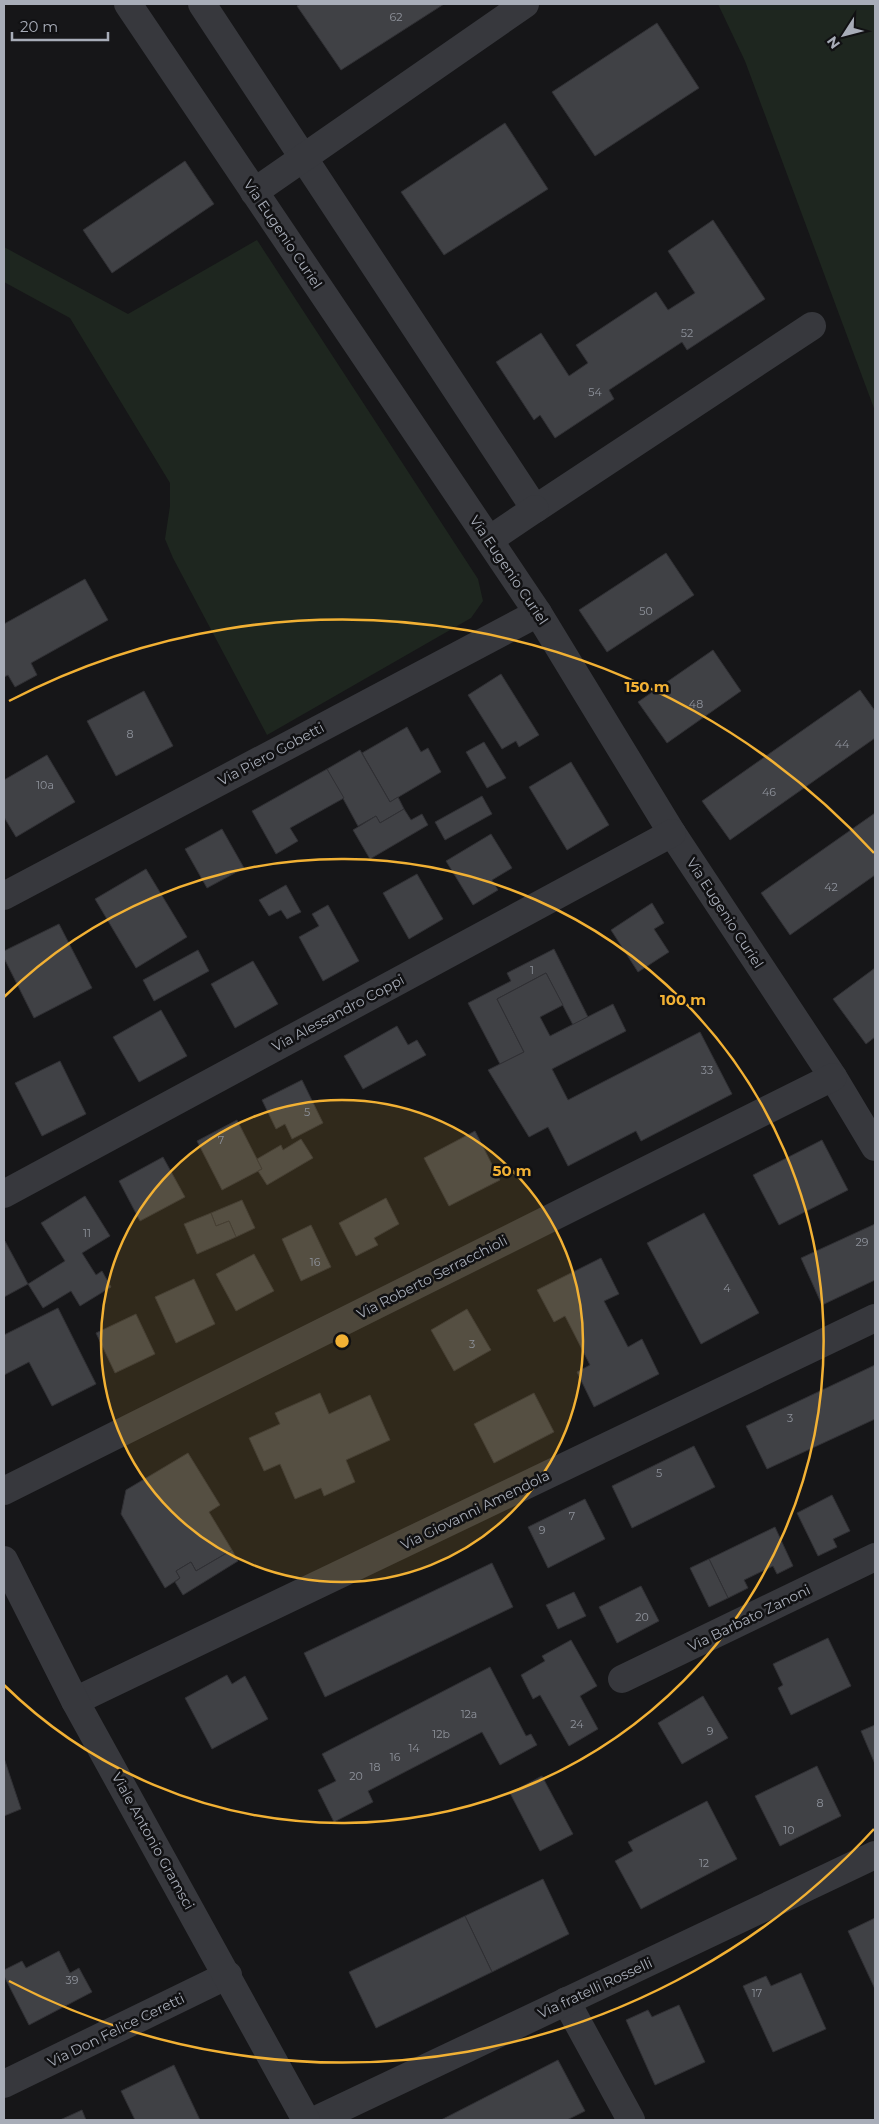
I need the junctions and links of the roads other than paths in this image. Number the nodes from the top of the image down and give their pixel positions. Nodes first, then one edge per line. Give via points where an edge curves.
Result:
1 (128, 4) edge
2 (202, 4) edge
3 (525, 4) edge
4 (303, 158) junction
5 (254, 192) junction
6 (812, 326) dead end
7 (535, 509) junction
8 (489, 540) junction
9 (538, 613) junction
10 (672, 833) junction
11 (4, 896) edge
12 (833, 1077) junction
13 (875, 1147) edge
14 (4, 1194) edge
15 (875, 1318) edge
16 (4, 1491) edge
17 (875, 1557) edge
18 (4, 1560) edge
19 (622, 1679) dead end
20 (75, 1702) junction
21 (875, 1855) edge
22 (228, 1975) junction
23 (566, 2002) junction
24 (4, 2084) edge
25 (306, 2120) edge
26 (316, 2120) edge
27 (631, 2120) edge

1 - 5 street, Via Eugenio Curiel
2 - 4 street
3 - 4 street
4 - 5 street
4 - 7 street
5 - 8 street, Via Eugenio Curiel
6 - 7 street
7 - 8 street
8 - 9 street, Via Eugenio Curiel
9 - 10 street, Via Eugenio Curiel
9 - 11 street, Via Piero Gobetti
10 - 12 street, Via Eugenio Curiel
10 - 14 street, Via Alessandro Coppi
12 - 13 street, Via Eugenio Curiel
12 - 16 street, Via Roberto Serracchioli
15 - 20 street, Via Giovanni Amendola
17 - 19 street, Via Barbato Zanoni
18 - 20 street, Viale Antonio Gramsci
20 - 22 street, Viale Antonio Gramsci
21 - 23 street, Via fratelli Rosselli
22 - 24 street, Via Don Felice Ceretti
22 - 25 street, Viale Antonio Gramsci
23 - 26 street, Via fratelli Rosselli
23 - 27 street

